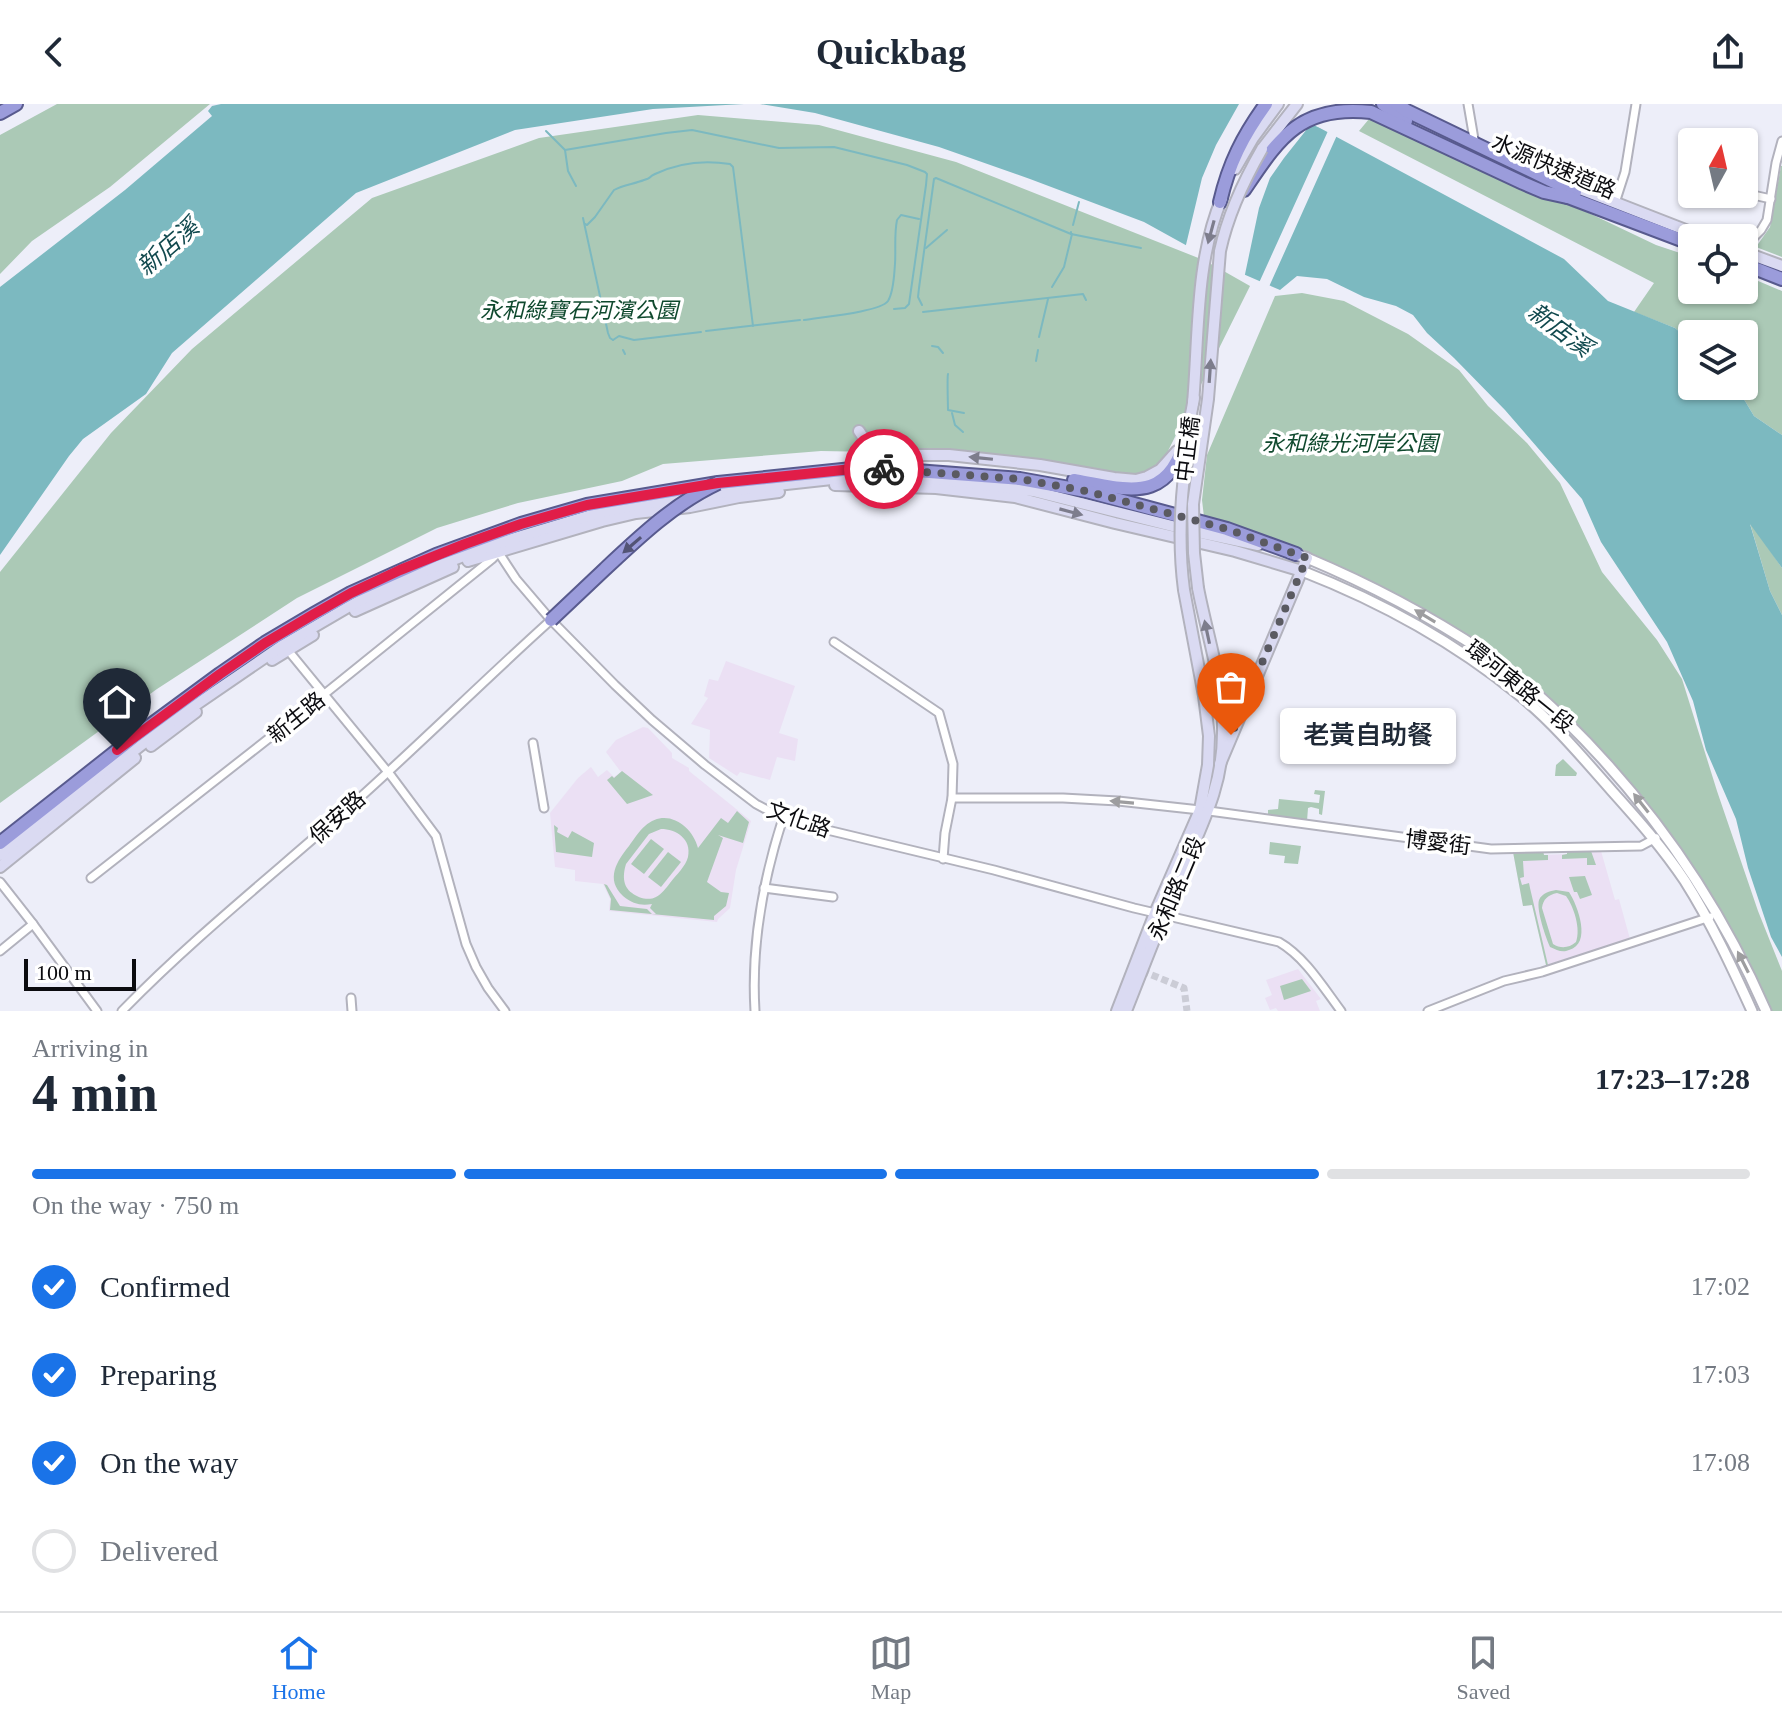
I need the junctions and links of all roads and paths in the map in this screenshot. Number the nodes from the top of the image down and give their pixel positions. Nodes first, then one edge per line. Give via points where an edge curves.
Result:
1 (16, 104) edge
2 (1266, 104) edge
3 (1278, 104) edge
4 (1297, 104) edge
5 (1383, 104) edge
6 (1468, 104) edge
7 (1636, 104) edge
8 (1405, 109) edge
9 (0, 113) edge
10 (1474, 139) junction
11 (1782, 141) edge
12 (1758, 196) edge
13 (1567, 197) junction
14 (1771, 199) junction
15 (1220, 202) junction
16 (1615, 203) junction
17 (1233, 207) junction
18 (1678, 227) edge
19 (1678, 232) edge
20 (1758, 234) edge
21 (1678, 239) edge
22 (1758, 258) edge
23 (1782, 269) edge
24 (1758, 270) edge
25 (1782, 279) edge
26 (1194, 398) junction
27 (1188, 430) junction
28 (859, 431) dead end
29 (890, 469) junction
30 (718, 483) junction
31 (1210, 540) junction
32 (496, 548) junction
33 (1301, 556) junction
34 (1302, 571) junction
35 (551, 620) junction
36 (834, 642) dead end
37 (286, 647) junction
38 (1220, 691) junction
39 (324, 694) junction
40 (1243, 707) junction
41 (533, 743) dead end
42 (1220, 764) junction
43 (387, 772) junction
44 (952, 798) junction
45 (544, 808) dead end
46 (1204, 811) junction
47 (783, 818) junction
48 (1664, 833) junction
49 (1654, 838) junction
50 (0, 843) edge
51 (0, 855) edge
52 (943, 859) junction
53 (0, 867) edge
54 (91, 878) dead end
55 (0, 882) edge
56 (764, 888) junction
57 (833, 897) dead end
58 (1159, 914) junction
59 (1712, 916) junction
60 (33, 924) junction
61 (0, 951) edge
62 (351, 998) dead end
63 (97, 1011) edge
64 (122, 1011) edge
65 (352, 1011) edge
66 (505, 1011) edge
67 (755, 1011) edge
68 (1117, 1011) edge
69 (1126, 1011) edge
70 (1341, 1011) edge
71 (1428, 1011) edge
72 (1752, 1011) edge
73 (1766, 1011) edge

1 - 9 highway
2 - 15 highway via 1233,158
3 - 15 main road, 中正橋 via 1253,138
4 - 17 main road, 中正橋, bridge via 1262,149
5 - 8 highway
6 - 10 street
7 - 16 street
8 - 10 main road
8 - 13 highway, 水源快速道路
8 - 19 highway, 水源快速道路 via 1593,200
10 - 16 main road
11 - 14 street
12 - 14 street
13 - 17 highway, bridge via 1544,192 1371,112 1328,106 1292,124
13 - 21 highway, 水源快速道路
14 - 20 street
15 -> 26 main road, 中正橋 via 1204,264
16 - 18 main road
38 -> 17 main road, 中正橋, bridge via 1198,588 1193,504 1220,251
22 - 23 highway
24 - 25 highway
26 - 27 main road
26 - 46 main road, 中正橋, bridge via 1179,525 1184,590 1209,736
27 -> 28 main road via 1169,462 1136,480 949,455 882,455
27 - 29 highway via 1167,476 1129,490 1014,473 929,466
29 - 30 highway
29 - 33 highway via 1020,479 1086,491 1227,529
30 -> 35 highway, bridge via 672,511
30 - 50 highway, bridge via 587,505 534,520 351,593 220,674
31 - 32 main road via 1015,497 840,484 688,502
31 - 33 main road, 環河東路一段
31 - 34 main road, 環河東路一段
32 - 35 street, 文化路
32 - 37 main road
32 - 39 street, 新生路 via 492,559
33 - 34 main road
48 -> 33 street, 環河東路一段 via 1591,745 1487,653 1406,604
34 - 40 main road
34 - 49 street, 環河東路一段 via 1406,620 1519,695
35 - 43 street, 保安路
35 - 47 street, 文化路 via 652,720 756,804
36 - 44 street via 939,713 953,764
37 - 39 street
37 - 51 main road via 172,721
37 - 53 main road via 144,751
38 - 40 main road via 1231,704
38 - 42 main road, 中正橋
39 - 43 street
39 - 54 street, 新生路
40 - 42 main road
41 - 45 street
42 - 46 main road, 永和路二段
43 - 64 street, 保安路
43 - 66 street via 439,840 466,944
46 -> 44 street, 博愛街 via 1063,798
44 - 52 street
46 - 49 street, 博愛街 via 1491,849 1641,846
46 - 58 main road, 永和路二段
47 - 52 street, 文化路
47 - 56 street
48 - 49 street, 博愛街
48 - 59 street, 環河東路一段
49 - 59 street, 環河東路一段
52 - 58 street, 文化路
55 - 60 street
56 - 57 street
56 - 67 street via 755,945
58 - 68 main road, 永和路二段
58 - 69 main road, 永和路二段
58 - 70 street, 文化路 via 1279,942
59 - 71 street via 1504,981
59 - 72 street
73 -> 59 street
60 - 61 street
60 - 63 street
62 - 65 street

